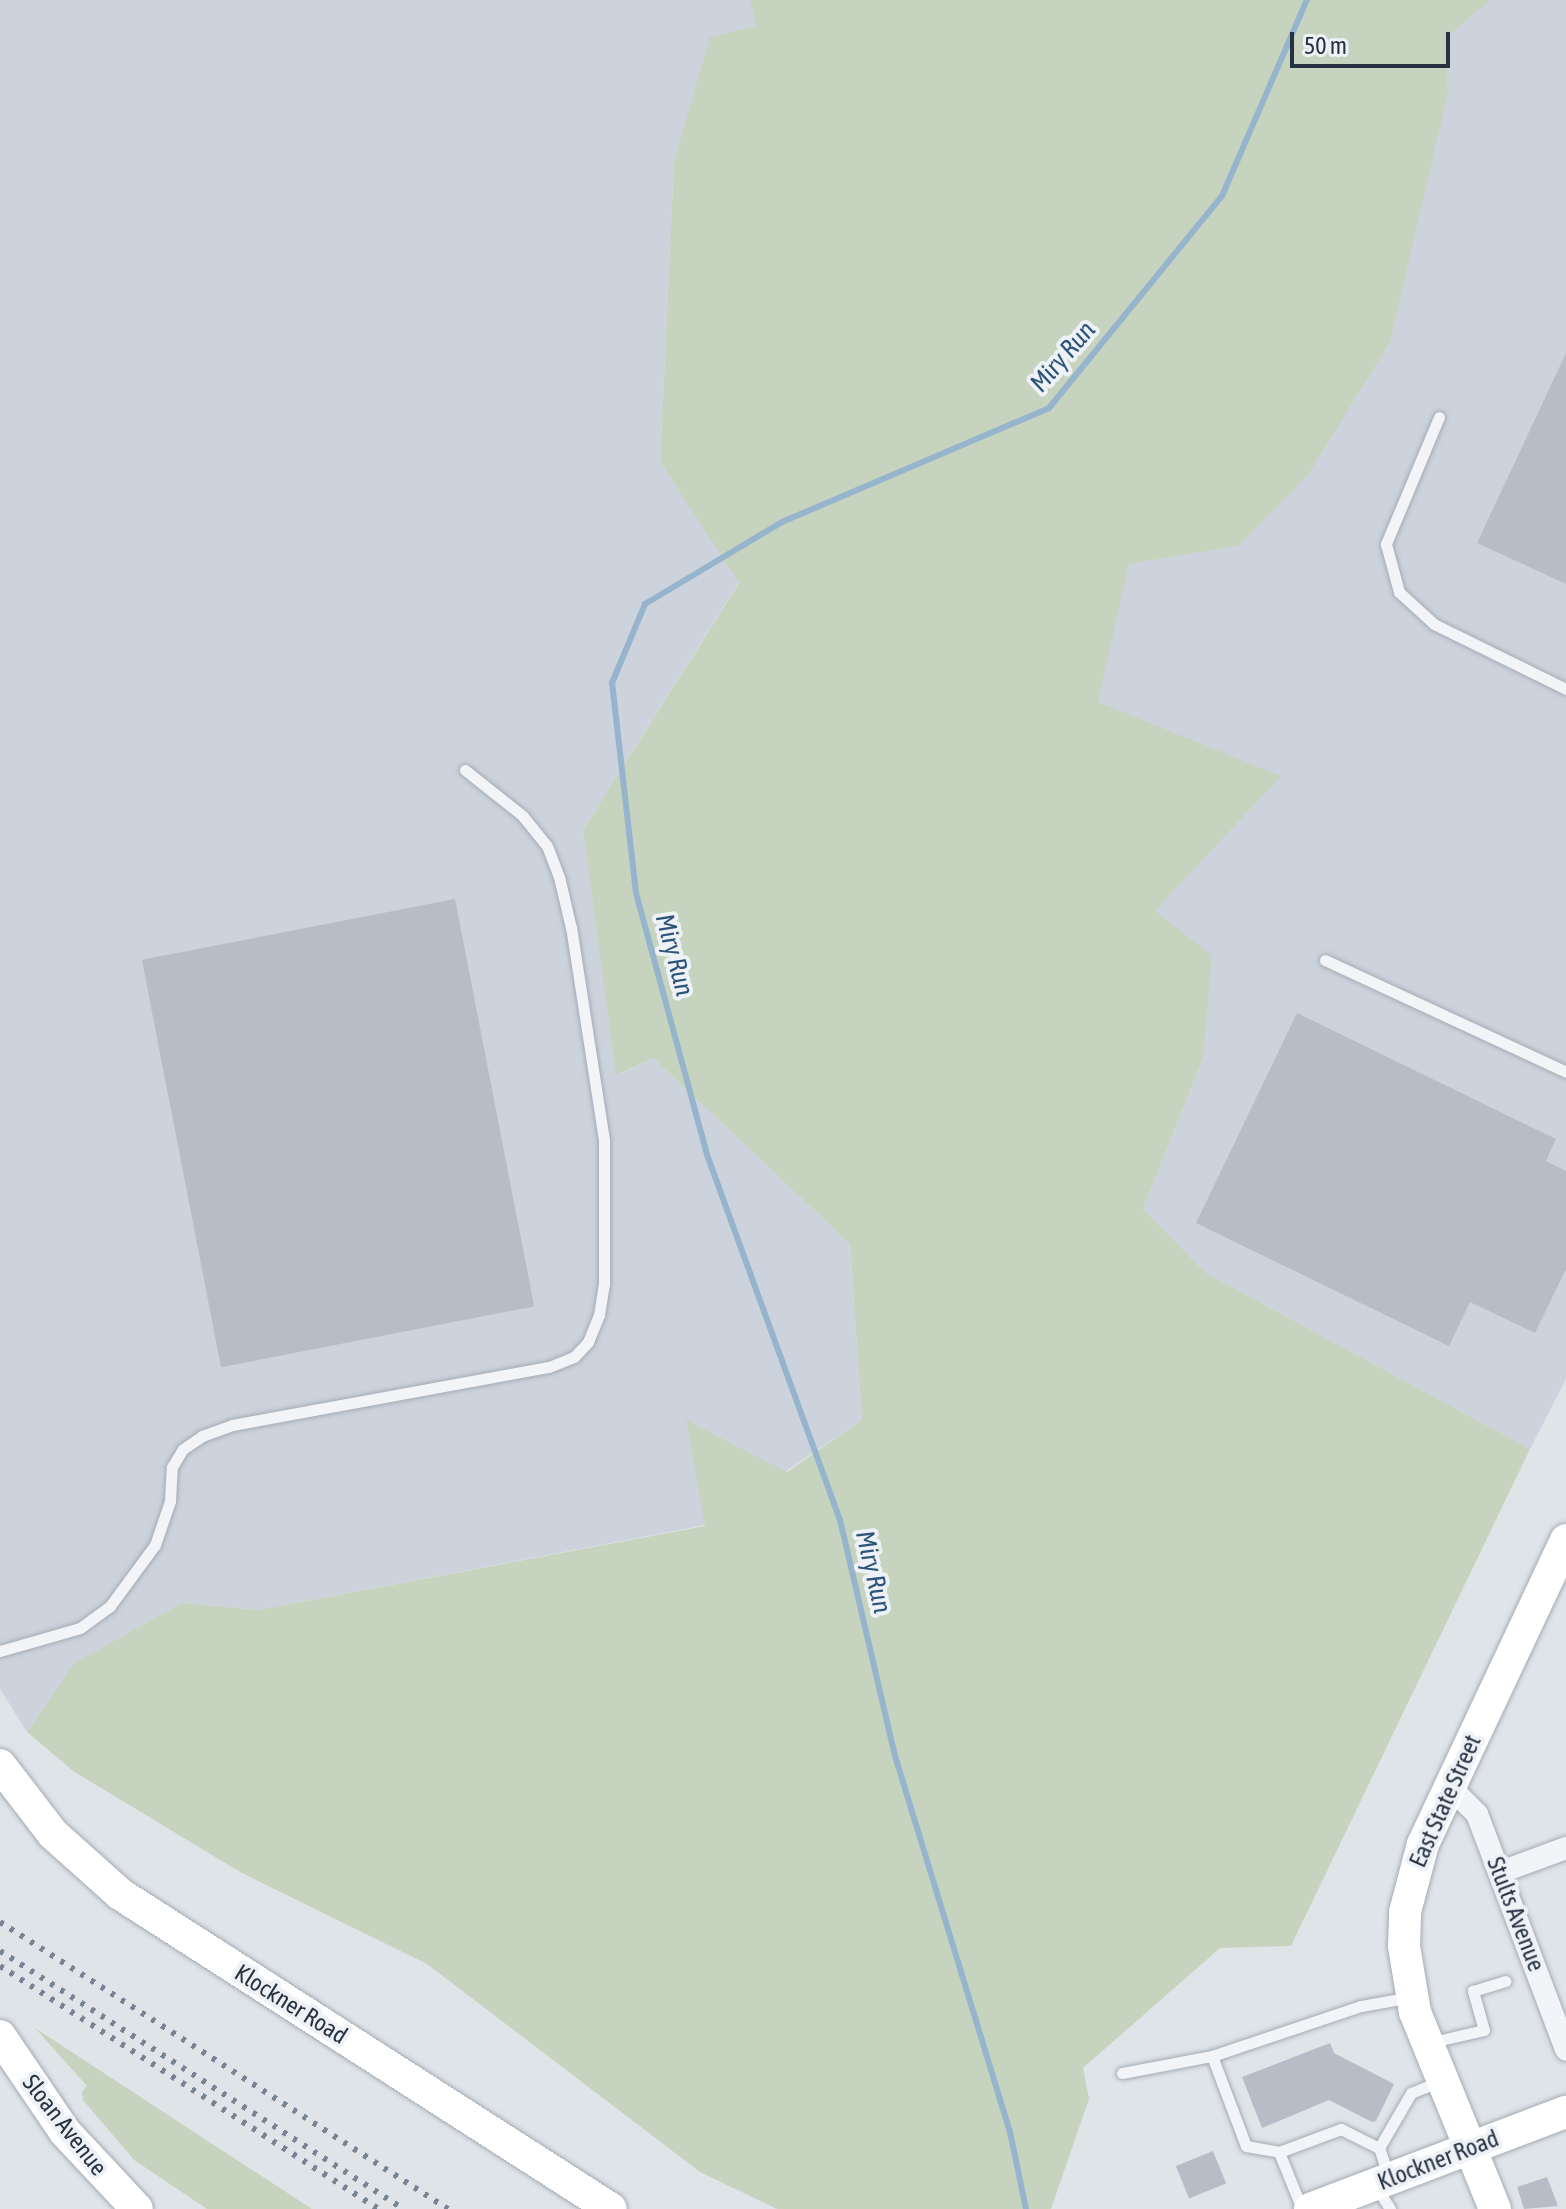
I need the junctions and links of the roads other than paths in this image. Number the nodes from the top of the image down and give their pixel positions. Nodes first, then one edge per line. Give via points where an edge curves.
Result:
1 (1439, 417) dead end
2 (1566, 689) edge
3 (465, 770) dead end
4 (1325, 960) dead end
5 (1566, 1072) edge
6 (1566, 1540) edge
7 (0, 1651) edge
8 (0, 1765) edge
9 (1450, 1787) junction
10 (1566, 1848) edge
11 (1501, 1872) junction
12 (1505, 1981) dead end
13 (1412, 1997) junction
14 (0, 2036) edge
15 (1427, 2043) junction
16 (1566, 2050) edge
17 (1212, 2056) junction
18 (1122, 2073) dead end
19 (1442, 2080) junction
20 (1566, 2112) edge
21 (1379, 2148) junction
22 (1469, 2149) junction
23 (1279, 2152) junction
24 (1384, 2191) edge
25 (137, 2209) edge
26 (611, 2209) edge
27 (1302, 2209) edge
28 (1310, 2209) edge
29 (1495, 2209) edge

1 - 2 lane via 1386,544 1399,592 1434,624
3 - 7 lane via 523,816 547,846 571,928 604,1140 604,1284 588,1342 574,1357 549,1367 232,1425 202,1436 183,1449 172,1467 170,1501 155,1545 110,1606 80,1628
4 - 5 lane
6 - 9 main road, East State Street
8 - 26 main road, Klockner Road via 53,1834 120,1894
9 - 11 street, Stults Avenue via 1477,1814
9 - 13 main road, East State Street via 1411,1880 1404,1946
10 - 11 street
11 - 16 street, Stults Avenue
12 - 15 lane via 1473,1991 1484,2030
13 - 15 main road, East State Street
13 - 17 lane via 1361,2006
14 - 25 main road, Sloan Avenue via 50,2112
15 - 19 main road, East State Street
17 - 18 lane
17 - 23 lane via 1246,2146
19 - 21 lane via 1411,2093
19 - 22 main road, East State Street
20 - 22 main road, Klockner Road
21 - 23 lane via 1341,2129
21 - 24 lane
22 - 24 main road, Klockner Road
22 - 29 main road, East State Street
23 - 27 lane
24 - 28 main road, Klockner Road

